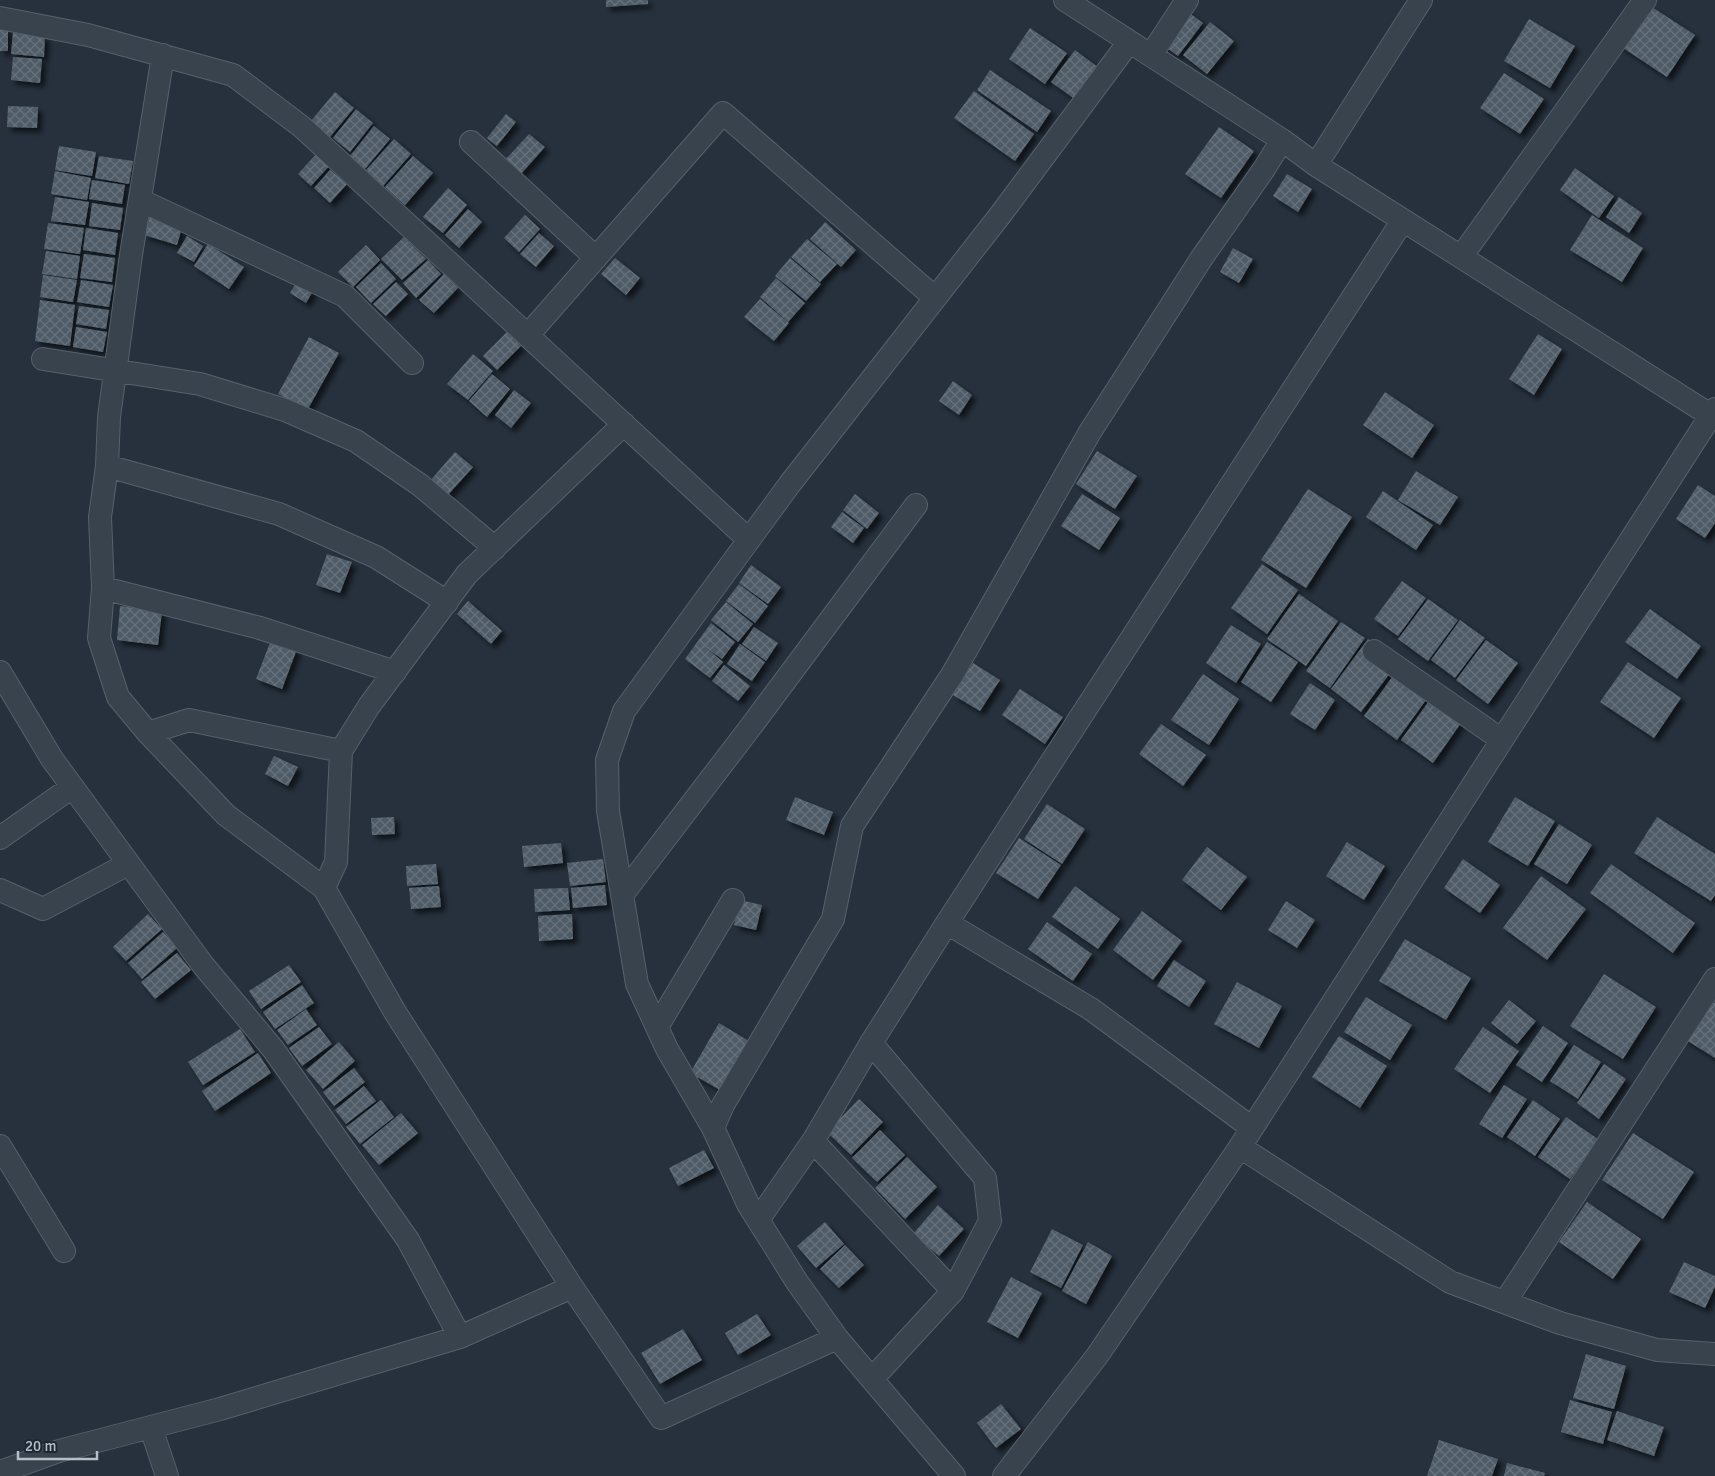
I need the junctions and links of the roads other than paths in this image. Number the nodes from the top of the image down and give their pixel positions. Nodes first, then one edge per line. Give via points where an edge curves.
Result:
1 (1064, 0) edge
2 (1187, 0) edge
3 (1420, 0) edge
4 (1645, 0) edge
5 (0, 18) edge
6 (1129, 42) junction
7 (163, 55) junction
8 (1151, 55) junction
9 (1282, 140) junction
10 (471, 142) dead end
11 (1316, 165) junction
12 (140, 200) junction
13 (1403, 220) junction
14 (1461, 257) junction
15 (596, 258) junction
16 (936, 298) junction
17 (528, 335) junction
18 (43, 359) dead end
19 (412, 363) dead end
20 (115, 371) junction
21 (1714, 414) edge
22 (624, 424) junction
23 (107, 466) junction
24 (916, 505) dead end
25 (749, 540) junction
26 (495, 548) junction
27 (103, 588) junction
28 (447, 602) junction
29 (1374, 651) dead end
30 (0, 672) edge
31 (395, 672) junction
32 (8, 705) edge
33 (148, 733) junction
34 (1502, 740) junction
35 (341, 750) junction
36 (72, 787) junction
37 (0, 838) edge
38 (128, 864) junction
39 (324, 888) junction
40 (0, 890) edge
41 (622, 895) junction
42 (733, 900) dead end
43 (947, 924) junction
44 (1715, 980) edge
45 (657, 1027) junction
46 (871, 1043) junction
47 (713, 1128) junction
48 (1252, 1128) junction
49 (813, 1141) junction
50 (0, 1146) edge
51 (1240, 1147) junction
52 (758, 1220) junction
53 (64, 1251) dead end
54 (572, 1287) junction
55 (953, 1291) junction
56 (1505, 1302) junction
57 (460, 1337) junction
58 (838, 1338) junction
59 (1715, 1354) edge
60 (872, 1379) junction
61 (151, 1428) junction
62 (0, 1472) edge
63 (167, 1476) edge
64 (954, 1476) edge
65 (1004, 1476) edge

1 - 6 street
2 - 8 street
3 - 11 street
4 - 14 street
5 - 7 street via 88,35
6 - 8 street
6 - 16 street
7 - 12 street
7 - 17 street via 233,75 294,121
8 - 9 street
9 - 11 street
9 - 47 street via 1195,267 1090,432 952,676 852,826 833,919
10 - 15 street
11 - 13 street
12 - 19 street via 345,296
12 - 20 street
13 - 14 street
13 - 43 street
14 - 21 street
15 - 16 street via 723,113
15 - 17 street
16 - 25 street
17 - 22 street
18 - 20 street
20 - 23 street
20 - 26 street via 200,384 285,410 356,441 420,486
21 - 34 street
22 - 25 street
22 - 26 street
23 - 27 street via 100,517
23 - 28 street via 279,514 376,557
24 - 41 street
25 - 41 street via 624,711 607,760 608,811
26 - 28 street via 467,574
27 - 31 street via 260,628
27 - 33 street via 99,638 118,697
28 - 31 street
29 - 34 street
30 - 32 street
31 - 35 street
32 - 36 street
33 - 35 street via 189,720
33 - 39 street via 226,815
34 - 48 street
35 - 39 street via 336,862
36 - 37 street
36 - 38 street
38 - 40 street via 44,909
38 - 57 street via 203,965 273,1049 408,1240
39 - 54 street via 395,1012
41 - 45 street via 637,984
42 - 45 street
43 - 46 street
43 - 48 street via 1091,1009
44 - 56 street
45 - 47 street
46 - 49 street
46 - 55 street via 985,1178 990,1221
47 - 52 street
48 - 51 street
49 - 52 street
49 - 55 street
50 - 53 street
51 - 56 street via 1450,1282
51 - 65 street via 1098,1356
52 - 58 street via 797,1282
54 - 57 street
54 - 58 street via 661,1418
55 - 60 street
56 - 59 street via 1560,1323 1657,1350
57 - 61 street
58 - 60 street
60 - 64 street
61 - 62 street via 59,1451
61 - 63 street

